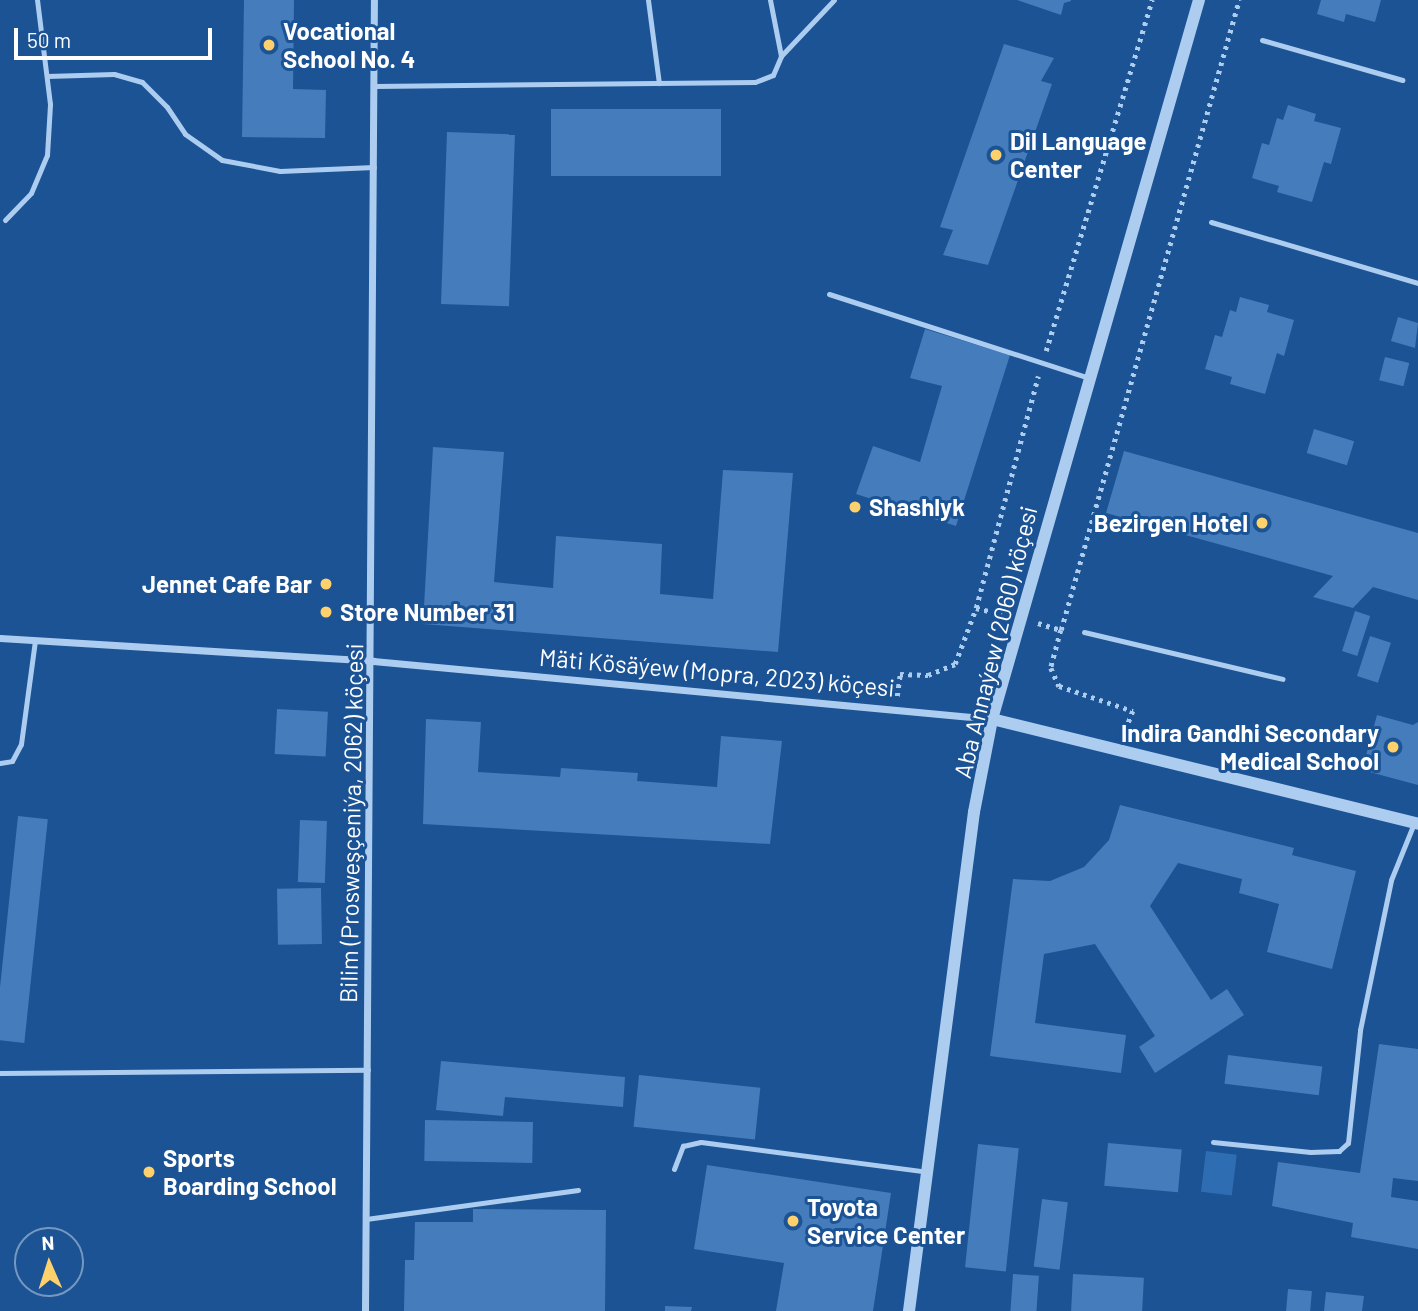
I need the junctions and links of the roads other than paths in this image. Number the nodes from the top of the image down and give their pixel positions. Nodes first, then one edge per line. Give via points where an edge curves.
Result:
1 (37, 0) edge
2 (374, 0) edge
3 (648, 0) edge
4 (770, 0) edge
5 (834, 0) edge
6 (1199, 0) edge
7 (1262, 40) dead end
8 (781, 56) junction
9 (47, 76) junction
10 (1402, 80) dead end
11 (659, 83) junction
12 (374, 86) junction
13 (374, 167) junction
14 (5, 220) dead end
15 (1210, 222) dead end
16 (1418, 283) edge
17 (829, 294) dead end
18 (1090, 379) junction
19 (1084, 632) dead end
20 (0, 638) edge
21 (35, 640) junction
22 (373, 661) junction
23 (1283, 679) dead end
24 (992, 719) junction
25 (0, 763) edge
26 (1416, 823) edge
27 (368, 1070) junction
28 (0, 1073) edge
29 (1213, 1142) dead end
30 (674, 1169) dead end
31 (928, 1172) junction
32 (578, 1189) dead end
33 (366, 1219) junction
34 (365, 1311) edge
35 (909, 1311) edge

1 - 9 lane
2 - 12 street, Bilim (Prosweşçeniýa, 2062) köçesi
3 - 11 lane
4 - 8 lane
5 - 8 lane
6 - 18 street, Aba Annaýew (2060) köçesi
7 - 10 lane
8 - 11 lane via 773,75 755,82
9 - 13 lane via 114,74 142,82 186,134 222,160 280,171
9 - 14 lane via 47,155 31,193
11 - 12 lane
12 - 13 street, Bilim (Prosweşçeniýa, 2062) köçesi
13 - 22 street, Bilim (Prosweşçeniýa, 2062) köçesi
15 - 16 lane
17 - 18 lane
18 - 24 street, Aba Annaýew (2060) köçesi
19 - 23 lane
20 - 21 street, Mäti Kösäýew (Mopra, 2023) köçesi
21 - 22 street, Mäti Kösäýew (Mopra, 2023) köçesi
21 - 25 lane via 21,744 12,761
22 - 24 street, Mäti Kösäýew (Mopra, 2023) köçesi
22 - 27 street, Bilim (Prosweşçeniýa, 2062) köçesi
24 - 26 street, Mäti Kösäýew (Mopra, 2023) köçesi
24 - 31 street, Aba Annaýew (2060) köçesi via 974,812
26 - 29 lane via 1391,880 1382,921 1360,1030 1348,1143 1339,1150 1310,1152
27 - 28 lane
27 - 33 street, Bilim (Prosweşçeniýa, 2062) köçesi
30 - 31 lane via 683,1146 701,1142
31 - 35 street, Aba Annaýew (2060) köçesi
32 - 33 lane
33 - 34 street, Bilim (Prosweşçeniýa, 2062) köçesi

